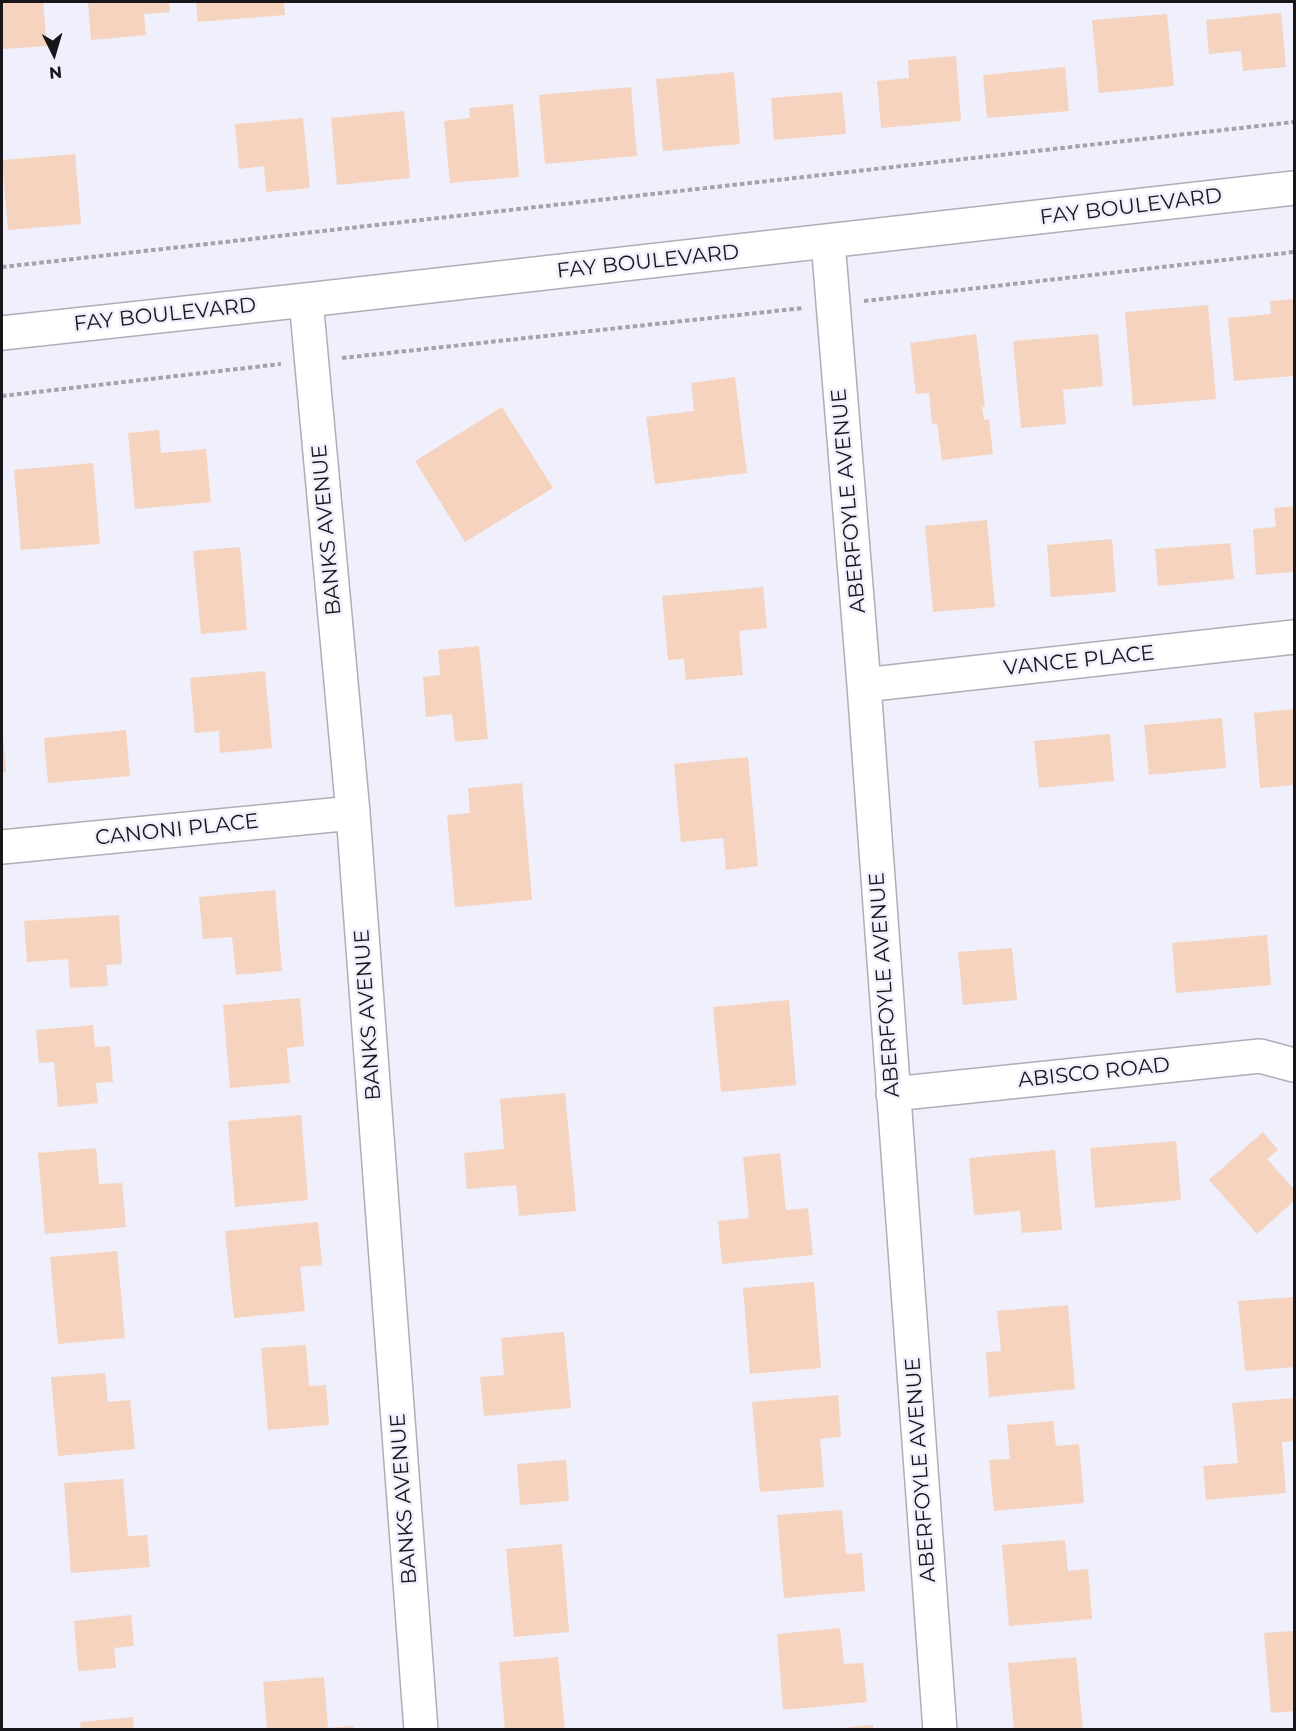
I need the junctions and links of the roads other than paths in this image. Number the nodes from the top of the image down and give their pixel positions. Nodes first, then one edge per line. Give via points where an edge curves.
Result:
1 (1294, 188) edge
2 (828, 241) junction
3 (306, 300) junction
4 (2, 333) edge
5 (1294, 637) edge
6 (864, 685) junction
7 (353, 813) junction
8 (2, 847) edge
9 (1294, 1065) edge
10 (893, 1094) junction
11 (421, 1730) edge
12 (940, 1730) edge

1 - 2 street, FAY BOULEVARD
2 - 3 street, FAY BOULEVARD
2 - 6 street, ABERFOYLE AVENUE
3 - 4 street, FAY BOULEVARD
3 - 7 street, BANKS AVENUE
5 - 6 street, VANCE PLACE
6 - 10 street, ABERFOYLE AVENUE
7 - 8 street, CANONI PLACE
7 - 11 street, BANKS AVENUE
9 - 10 street, ABISCO ROAD via 1260,1056
10 - 12 street, ABERFOYLE AVENUE

